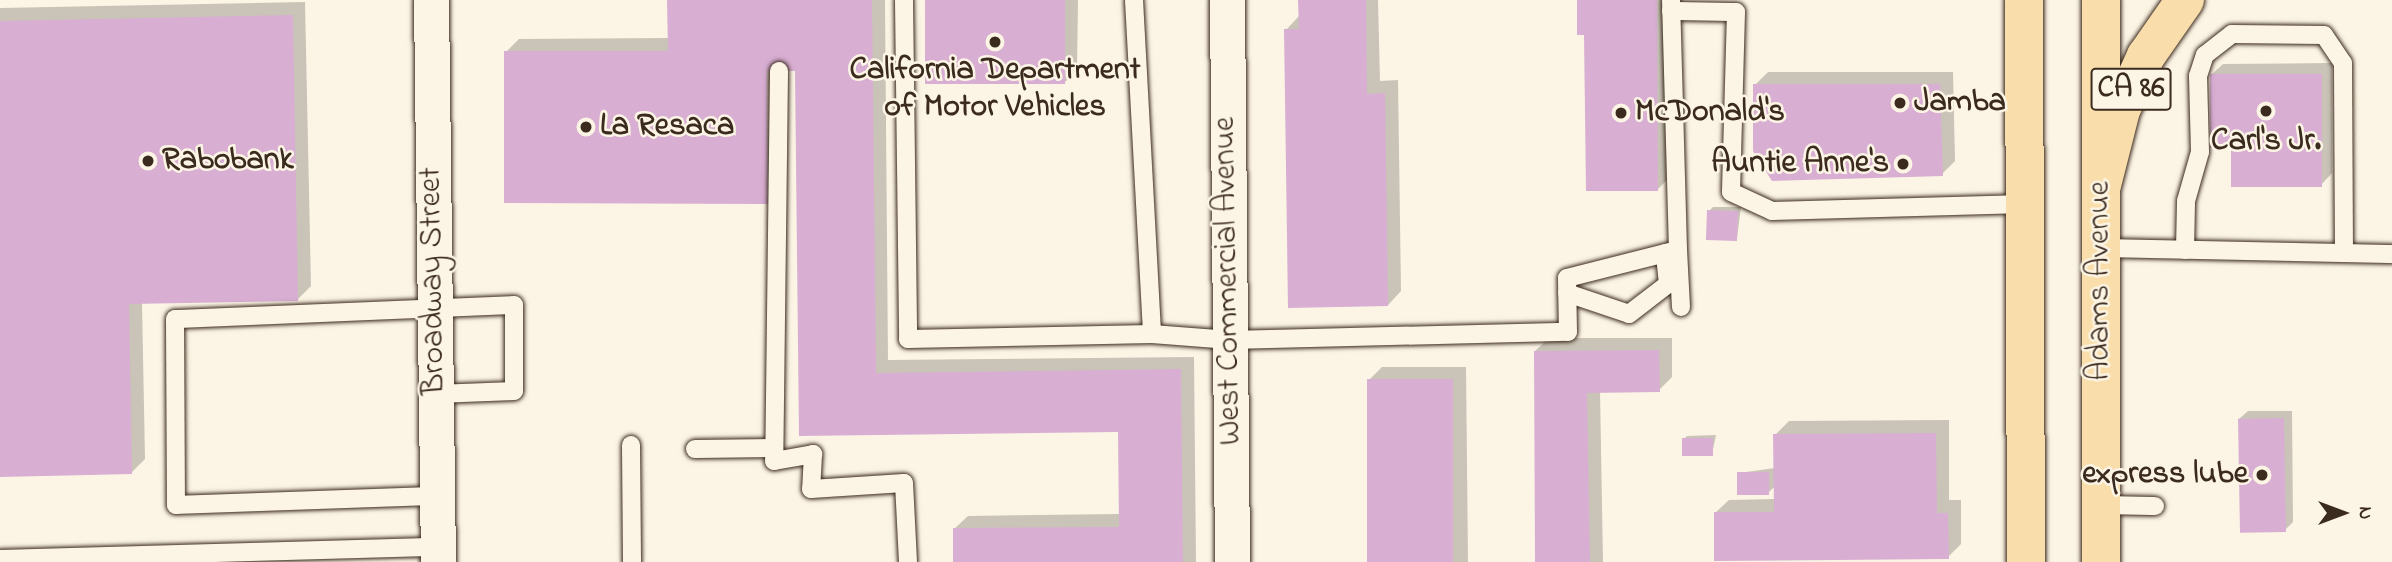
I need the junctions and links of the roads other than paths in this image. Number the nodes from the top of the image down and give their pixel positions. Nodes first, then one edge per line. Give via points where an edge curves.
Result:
1 (431, 0) edge
2 (904, 0) edge
3 (1134, 0) edge
4 (1227, 0) edge
5 (2024, 0) edge
6 (2101, 0) edge
7 (2185, 0) edge
8 (1671, 6) edge
9 (1735, 6) edge
10 (779, 71) dead end
11 (2101, 189) junction
12 (2025, 204) junction
13 (2101, 248) junction
14 (2185, 250) junction
15 (1671, 251) junction
16 (2344, 253) junction
17 (2392, 254) edge
18 (1567, 286) junction
19 (435, 306) junction
20 (1681, 307) dead end
21 (1152, 334) junction
22 (1230, 340) junction
23 (436, 394) junction
24 (631, 445) dead end
25 (774, 448) junction
26 (695, 449) dead end
27 (437, 496) junction
28 (2101, 505) junction
29 (2155, 506) dead end
30 (438, 554) edge
31 (0, 559) edge
32 (632, 562) edge
33 (908, 562) edge
34 (1232, 562) edge
35 (2026, 562) edge
36 (2101, 562) edge

1 - 19 street, Broadway Street
2 - 21 lane via 908,339
3 - 21 lane
4 - 22 street, West Commercial Avenue
5 - 12 main road
6 - 11 main road, Adams Avenue
7 - 11 main road, CA 86 via 2172,12 2126,99
8 - 9 lane
8 - 15 lane
9 - 12 lane via 1731,192 1772,211
10 - 25 lane
11 - 13 main road, Adams Avenue
12 - 35 main road
13 - 14 lane
13 - 28 main road, Adams Avenue
14 - 16 lane
14 - 16 lane via 2186,201 2200,152 2198,76 2206,55 2232,34 2324,35 2343,63
15 - 18 lane
15 - 18 lane via 1668,284 1629,314
15 - 20 lane
16 - 17 lane
18 - 22 lane via 1568,332
19 - 23 street, Broadway Street
19 - 23 lane via 514,305 514,391
19 - 27 lane via 175,318 176,505
21 - 22 lane
22 - 34 street, West Commercial Avenue
23 - 27 street, Broadway Street
24 - 32 lane
25 - 26 lane
25 - 33 lane via 774,461 813,454 811,489 904,483
27 - 30 street, Broadway Street
28 - 29 lane
28 - 36 main road, Adams Avenue
30 - 31 lane

